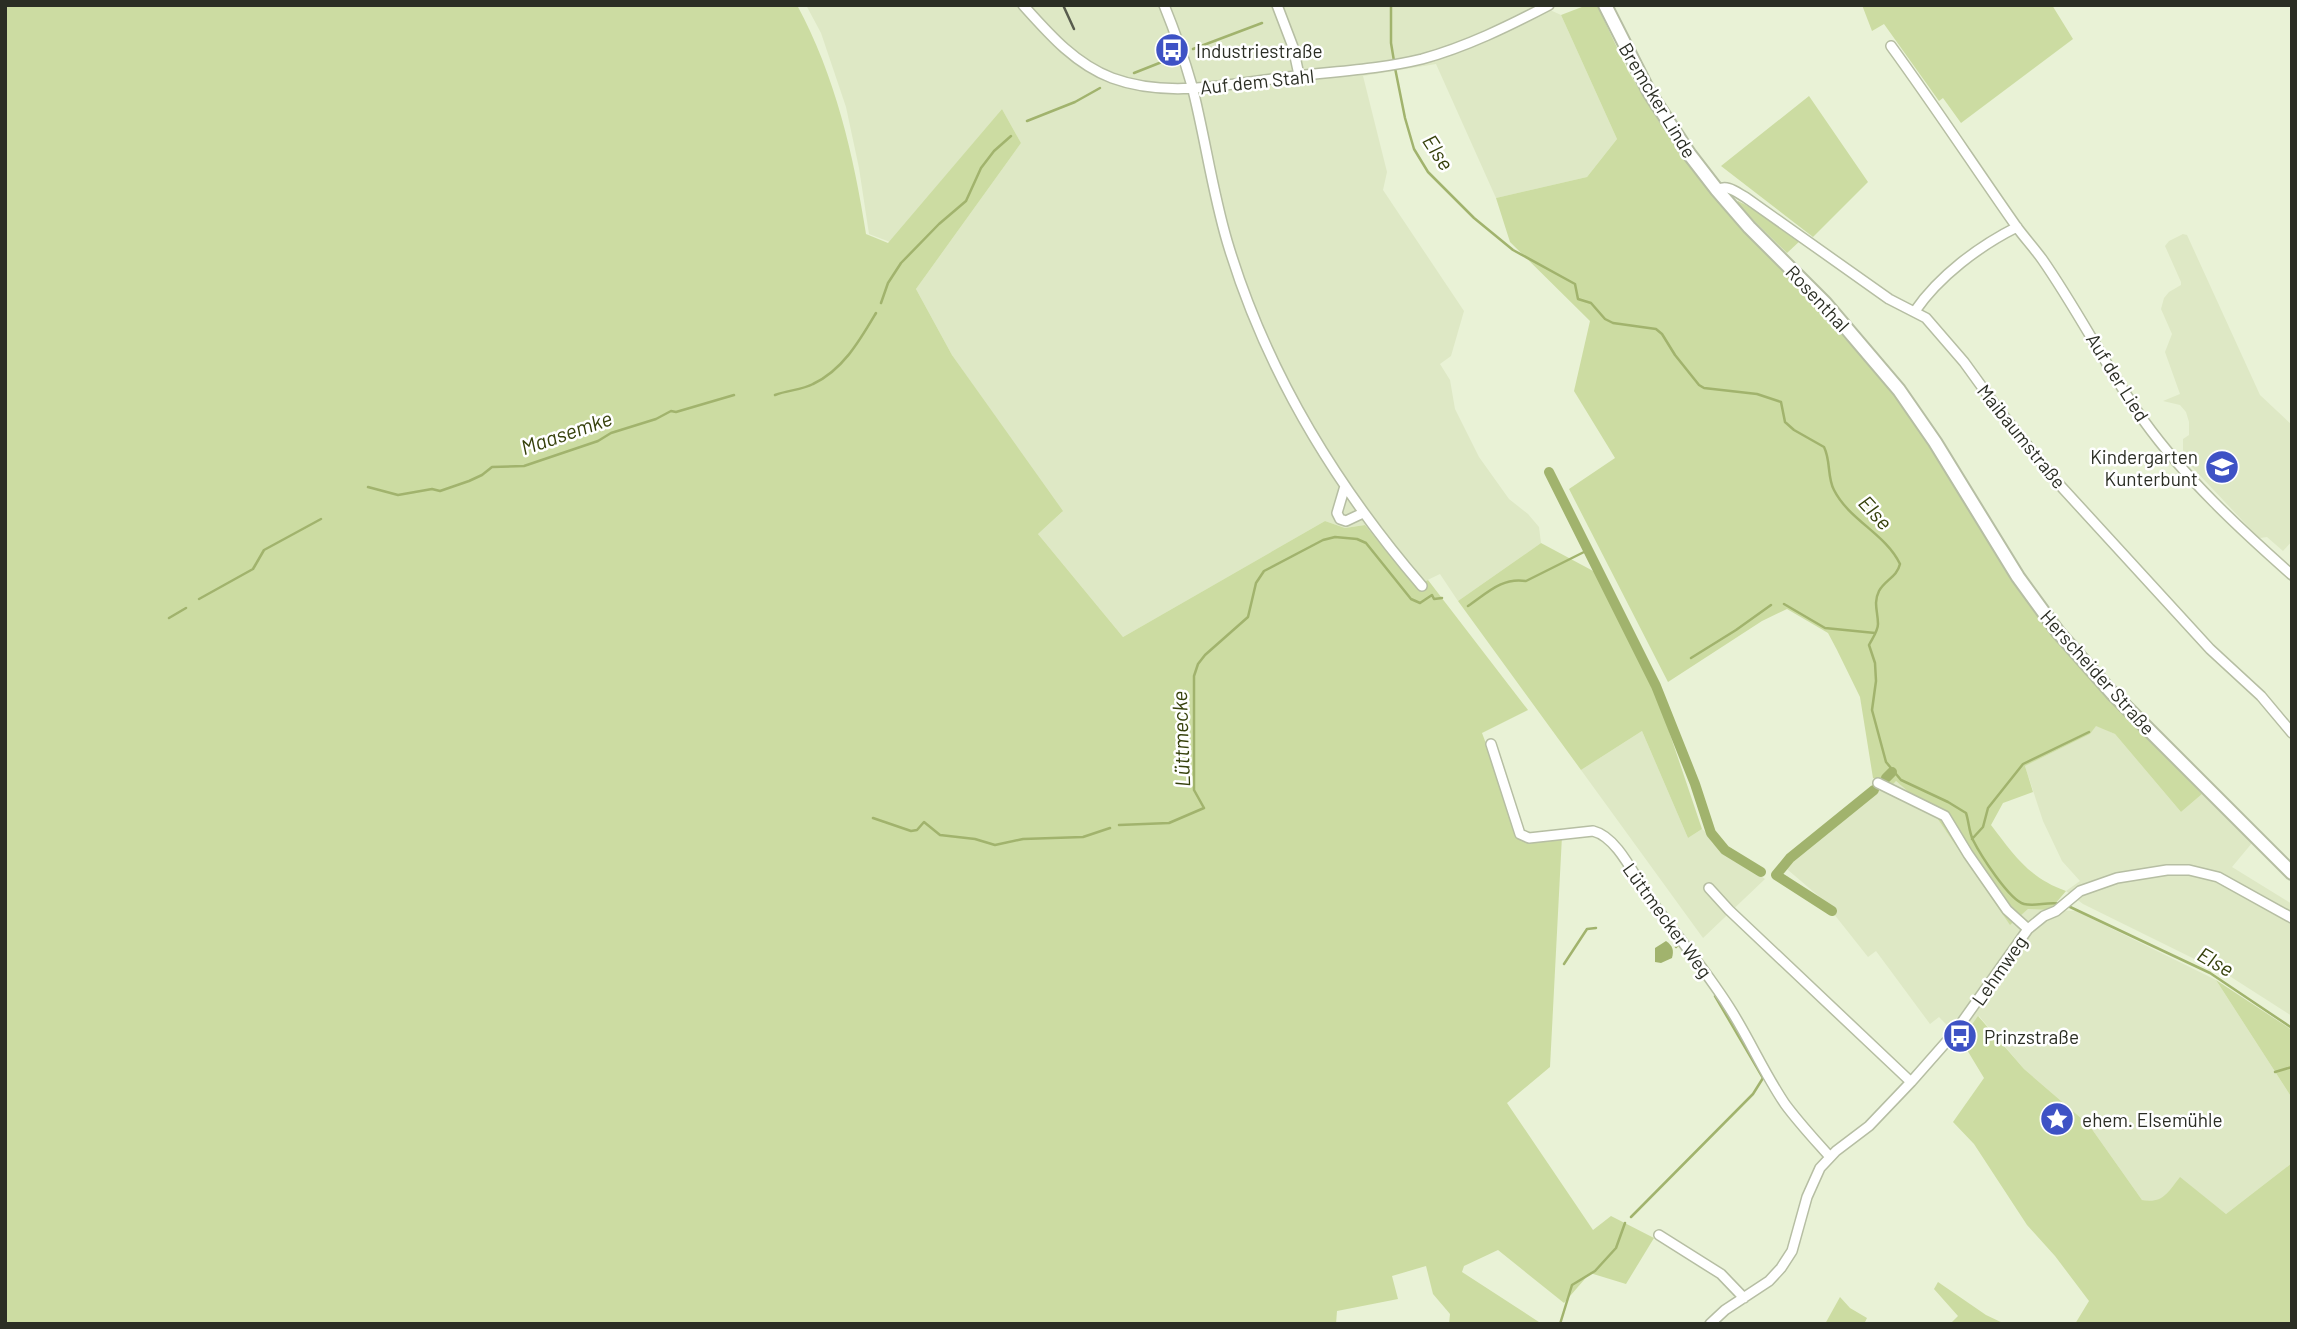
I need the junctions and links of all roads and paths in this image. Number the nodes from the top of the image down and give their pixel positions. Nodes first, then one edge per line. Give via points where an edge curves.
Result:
1 (1023, 5) edge
2 (1164, 5) edge
3 (1277, 5) edge
4 (1549, 5) edge
5 (1605, 5) edge
6 (1891, 46) dead end
7 (1299, 75) junction
8 (1192, 88) junction
9 (1717, 190) junction
10 (2017, 227) junction
11 (1916, 311) junction
12 (1914, 410) joint
13 (1345, 486) junction
14 (1363, 513) junction
15 (2292, 575) edge
16 (1422, 586) dead end
17 (2292, 733) edge
18 (1491, 744) dead end
19 (1878, 783) dead end
20 (2292, 873) edge
21 (1709, 888) dead end
22 (2292, 918) edge
23 (2028, 929) junction
24 (1911, 1082) junction
25 (1833, 1154) junction
26 (1659, 1235) dead end
27 (1744, 1298) junction
28 (1710, 1324) edge

1 - 8 street, Auf dem Stahl via 1064,49 1097,71 1155,88
2 - 8 street
3 - 7 street
4 - 7 street, Auf dem Stahl via 1476,40 1424,58
5 - 9 main road, Bremcker Linde via 1649,92
6 - 10 street, Auf der Lied
7 - 8 street, Auf dem Stahl
8 - 13 street via 1236,270 1292,398
9 - 11 street, Maibaumstraße via 1731,188 1889,299
9 - 12 main road, Rosenthal via 1825,303
10 - 11 street via 1970,256
10 - 15 street, Auf der Lied via 2147,425 2210,498
11 - 17 street, Maibaumstraße via 1964,362 2082,510 2210,649 2262,696
12 - 20 main road, Herscheider Straße via 2018,577 2058,632 2112,693
13 - 14 street
13 - 14 street via 1337,513 1340,519
14 - 16 street
18 - 25 street, Lüttmecker Weg via 1520,834 1529,838 1593,831 1612,842 1716,987 1798,1122
19 - 23 street via 1945,816 2007,909
21 - 24 street
22 - 23 street, Lehmweg via 2218,877 2166,870 2117,878 2080,891
23 - 24 street, Lehmweg via 1955,1032
24 - 25 street, Lehmweg via 1869,1126
25 - 27 street, Lehmweg via 1812,1183 1786,1261
26 - 27 street via 1721,1274
27 - 28 street, Lehmweg

